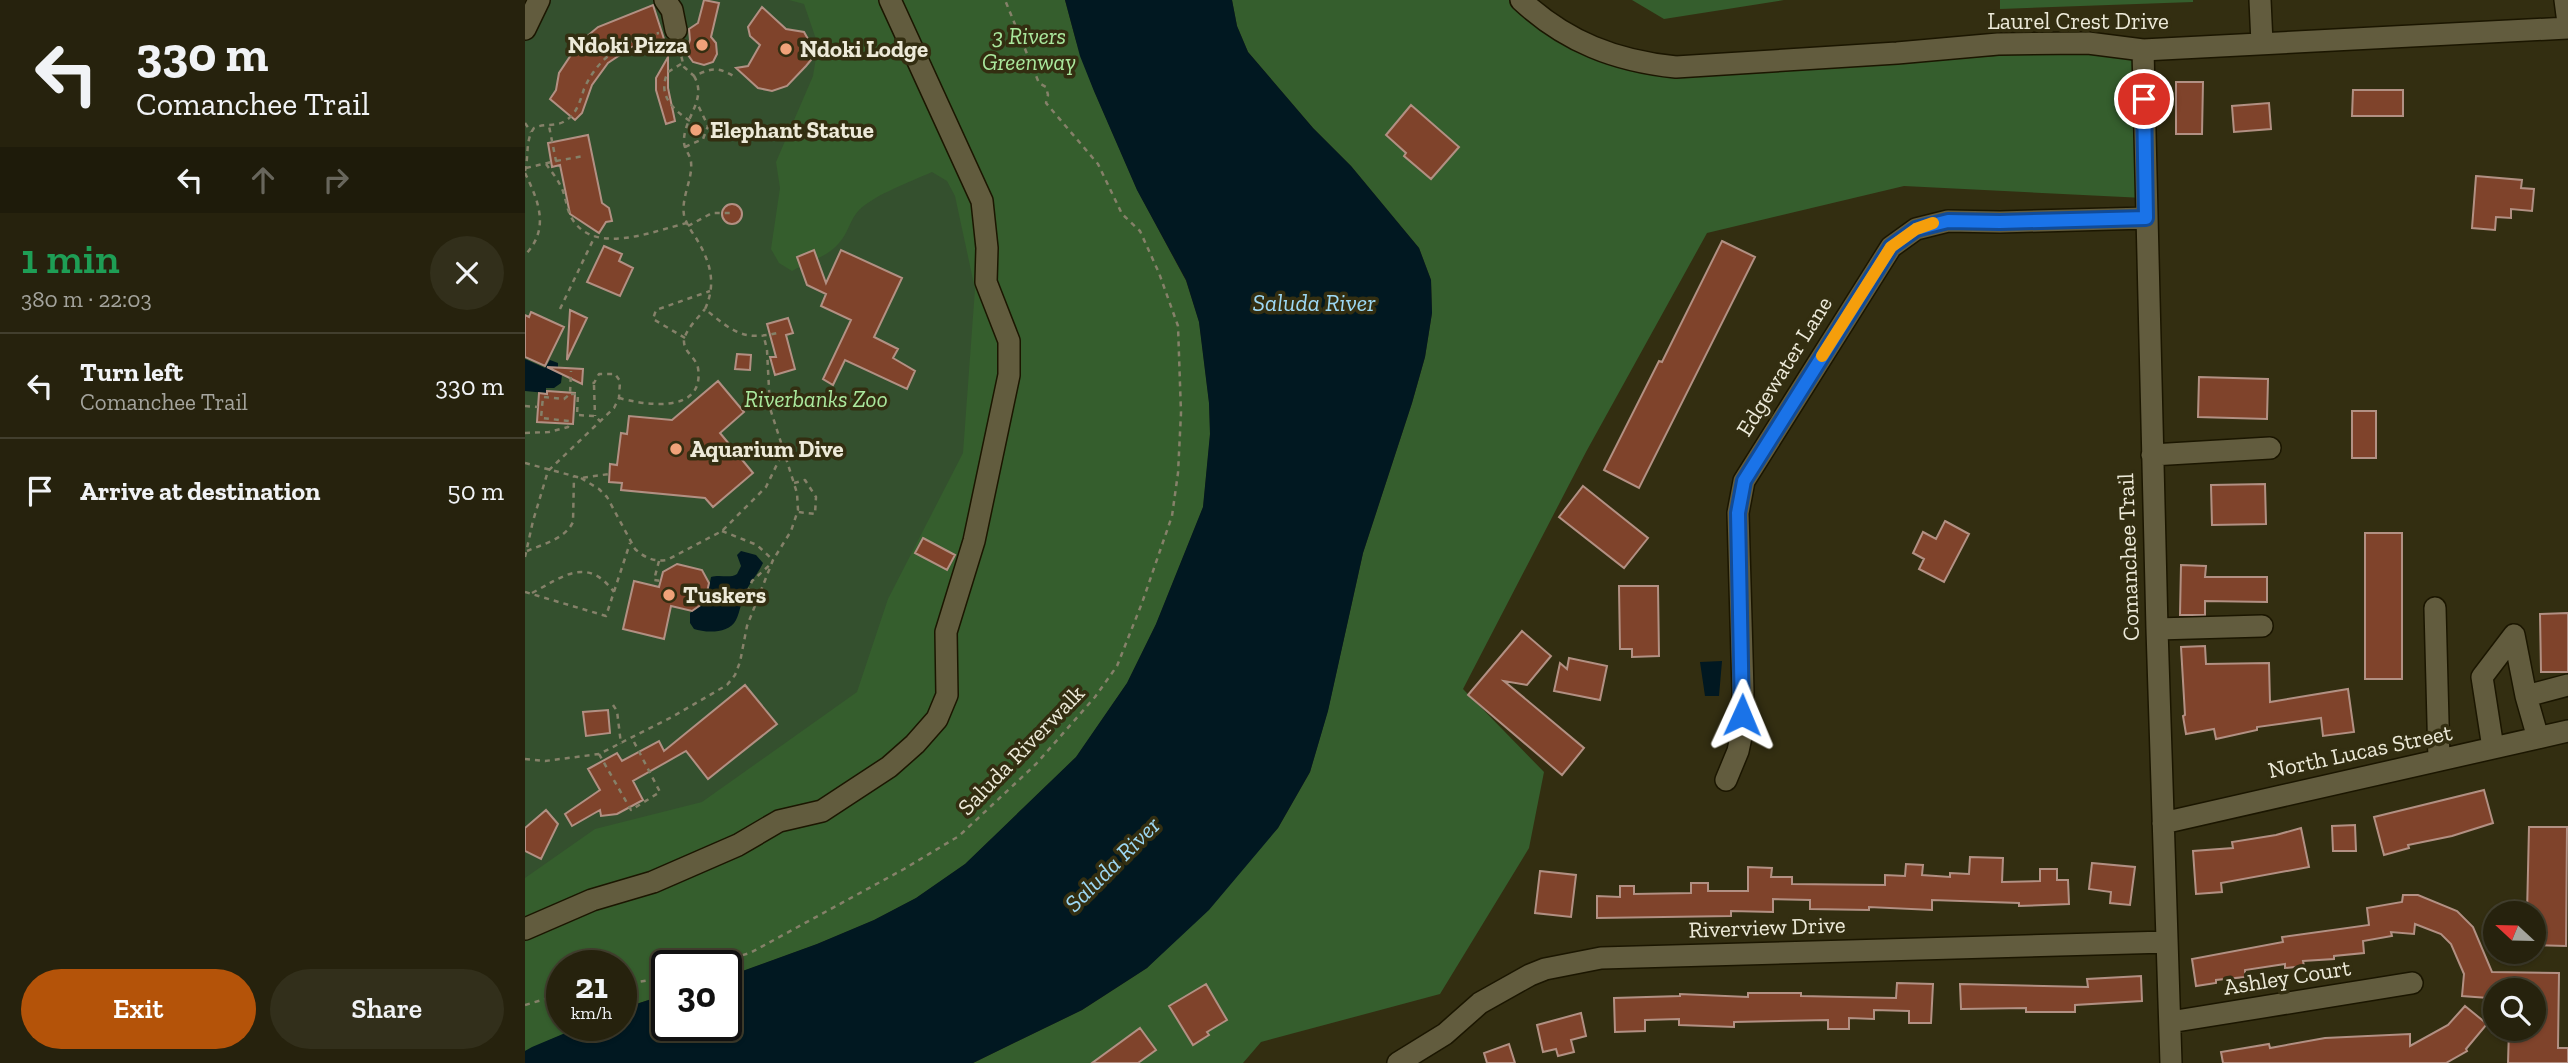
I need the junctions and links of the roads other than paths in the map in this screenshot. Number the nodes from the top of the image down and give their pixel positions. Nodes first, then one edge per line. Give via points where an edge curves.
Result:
1 (539, 0) edge
2 (665, 0) edge
3 (890, 0) edge
4 (1521, 0) edge
5 (2260, 0) edge
6 (2565, 0) edge
7 (2568, 25) edge
8 (525, 29) edge
9 (676, 30) road end
10 (2262, 43) junction
11 (2143, 50) junction
12 (2146, 218) junction
13 (2270, 448) dead end
14 (2152, 456) junction
15 (2435, 608) dead end
16 (2262, 626) dead end
17 (2157, 629) junction
18 (2568, 685) edge
19 (2526, 696) junction
20 (2568, 731) edge
21 (2538, 738) junction
22 (2493, 748) junction
23 (2439, 760) junction
24 (1725, 780) dead end
25 (2163, 823) junction
26 (525, 929) edge
27 (2167, 942) junction
28 (2412, 983) dead end
29 (2170, 1022) junction
30 (1409, 1061) edge
31 (2171, 1063) edge

1 - 8 street
2 - 9 street via 673,10
3 - 26 street via 982,201 986,282 1009,341 1009,375 974,541 946,632 947,695 931,728 889,767 822,811 779,821 738,845 653,882 592,900
4 - 11 street, Laurel Crest Drive via 1572,39 1645,64 1676,66 1998,44 2088,43
5 - 10 street
6 - 7 street
7 - 10 street, Laurel Crest Drive
10 - 11 street, Laurel Crest Drive
11 - 12 street, Comanchee Trail
12 - 14 street, Comanchee Trail
12 - 24 street, Edgewater Lane via 1948,221 1916,229 1891,247 1744,481 1738,513 1741,737
13 - 14 street
14 - 17 street, Comanchee Trail
15 - 23 street
16 - 17 street
17 - 25 street, Comanchee Trail
18 - 19 street
19 - 21 street
19 - 22 street via 2514,635 2482,677
20 - 21 street, North Lucas Street
21 - 22 street, North Lucas Street
22 - 23 street, North Lucas Street
23 - 25 street, North Lucas Street
25 - 27 street, Comanchee Trail
27 - 29 street, Comanchee Trail
27 - 30 street, Riverview Drive via 1601,958 1530,975 1480,1003
28 - 29 street, Ashley Court
29 - 31 street, Comanchee Trail

